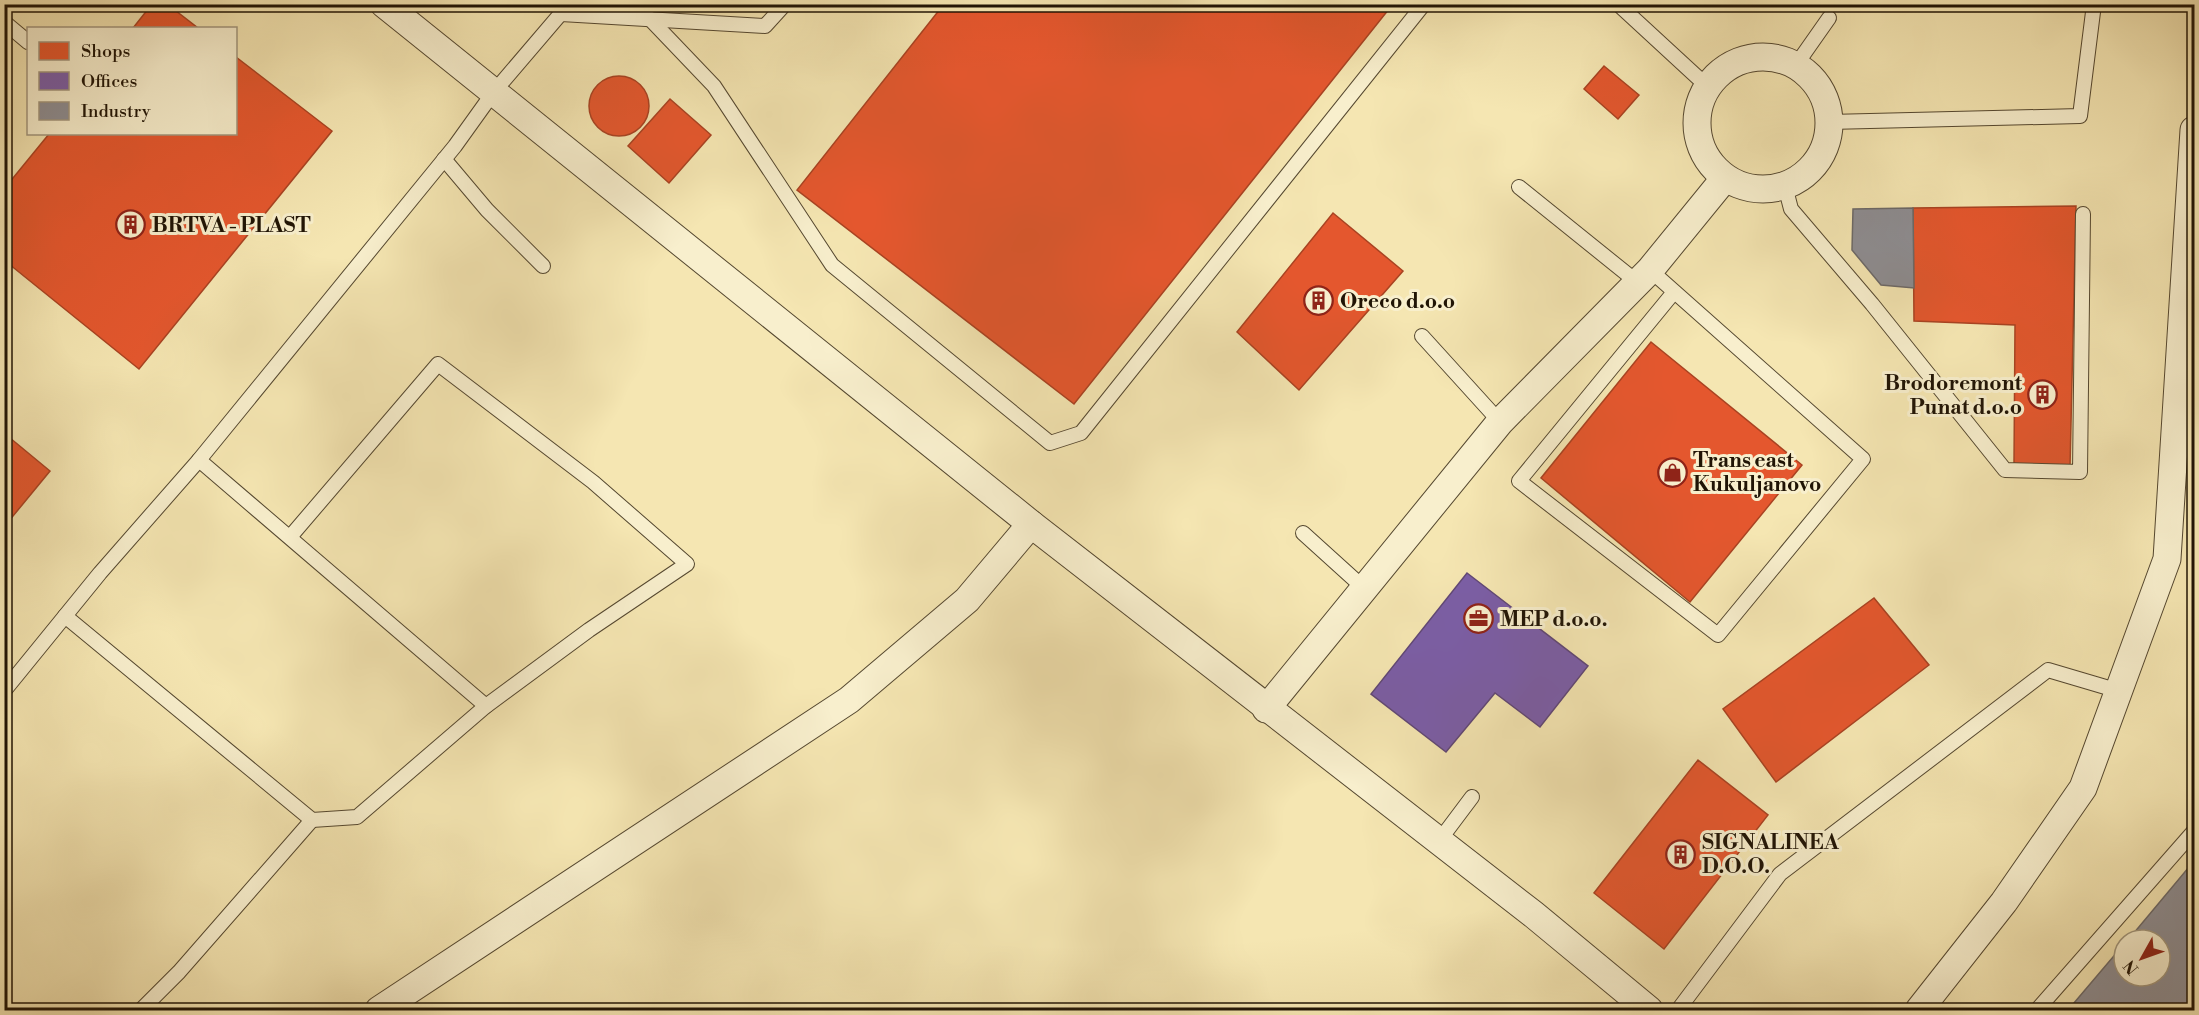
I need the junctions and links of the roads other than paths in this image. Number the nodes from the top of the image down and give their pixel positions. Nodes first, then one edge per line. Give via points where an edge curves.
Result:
1 (384, 4) edge
2 (785, 4) edge
3 (1424, 4) edge
4 (1618, 4) edge
5 (2094, 4) edge
6 (565, 9) edge
7 (649, 18) junction
8 (1829, 18) dead end
9 (4, 22) edge
10 (27, 41) edge
11 (1796, 66) junction
12 (1708, 87) junction
13 (493, 93) junction
14 (1829, 122) junction
15 (2194, 130) edge
16 (444, 159) junction
17 (1725, 178) junction
18 (1785, 186) junction
19 (1519, 187) dead end
20 (2083, 214) dead end
21 (543, 266) dead end
22 (1643, 276) junction
23 (1674, 292) junction
24 (1422, 336) dead end
25 (1500, 422) junction
26 (199, 460) junction
27 (1031, 524) junction
28 (1303, 533) dead end
29 (290, 537) junction
30 (1366, 590) junction
31 (65, 616) junction
32 (4, 691) edge
33 (2119, 691) junction
34 (486, 706) junction
35 (1266, 709) junction
36 (1472, 797) dead end
37 (312, 820) junction
38 (2194, 831) edge
39 (1439, 841) junction
40 (141, 1011) edge
41 (379, 1011) edge
42 (1649, 1011) edge
43 (1678, 1011) edge
44 (1919, 1011) edge
45 (2037, 1011) edge

1 - 13 street
2 - 7 lane via 765,26
3 - 7 lane via 1081,433 1050,443 832,265 714,86
4 - 12 lane
5 - 14 lane via 2080,116
6 - 7 lane
6 - 13 lane
8 - 11 lane
9 - 10 lane
11 - 12 street via 1775,58 1752,57 1731,64
11 - 14 street via 1814,80 1825,100
12 - 17 street via 1696,119 1698,142 1709,163
13 - 16 lane
13 - 27 street
14 - 18 street via 1827,143 1818,161 1803,177
15 - 33 street via 2167,559
16 - 21 lane via 487,210
16 - 26 lane
17 - 18 street via 1743,187 1764,190
17 - 22 street
18 - 20 lane via 1791,209 2005,470 2080,472
19 - 22 lane
22 - 23 lane
22 - 25 street
23 - 23 lane via 1519,481 1718,635 1863,459
24 - 25 lane
25 - 30 street
26 - 29 lane
26 - 31 lane
27 - 35 street
27 - 41 street via 967,600 849,700
28 - 30 lane
29 - 34 lane
29 - 34 lane via 438,364 593,482 687,564
30 - 35 street
31 - 32 lane
31 - 37 lane
33 - 43 lane via 2048,670 1780,874
33 - 44 street via 2083,788 2004,902
34 - 37 lane via 357,817
35 - 39 street
36 - 39 lane
37 - 40 lane
38 - 45 lane
39 - 42 street

